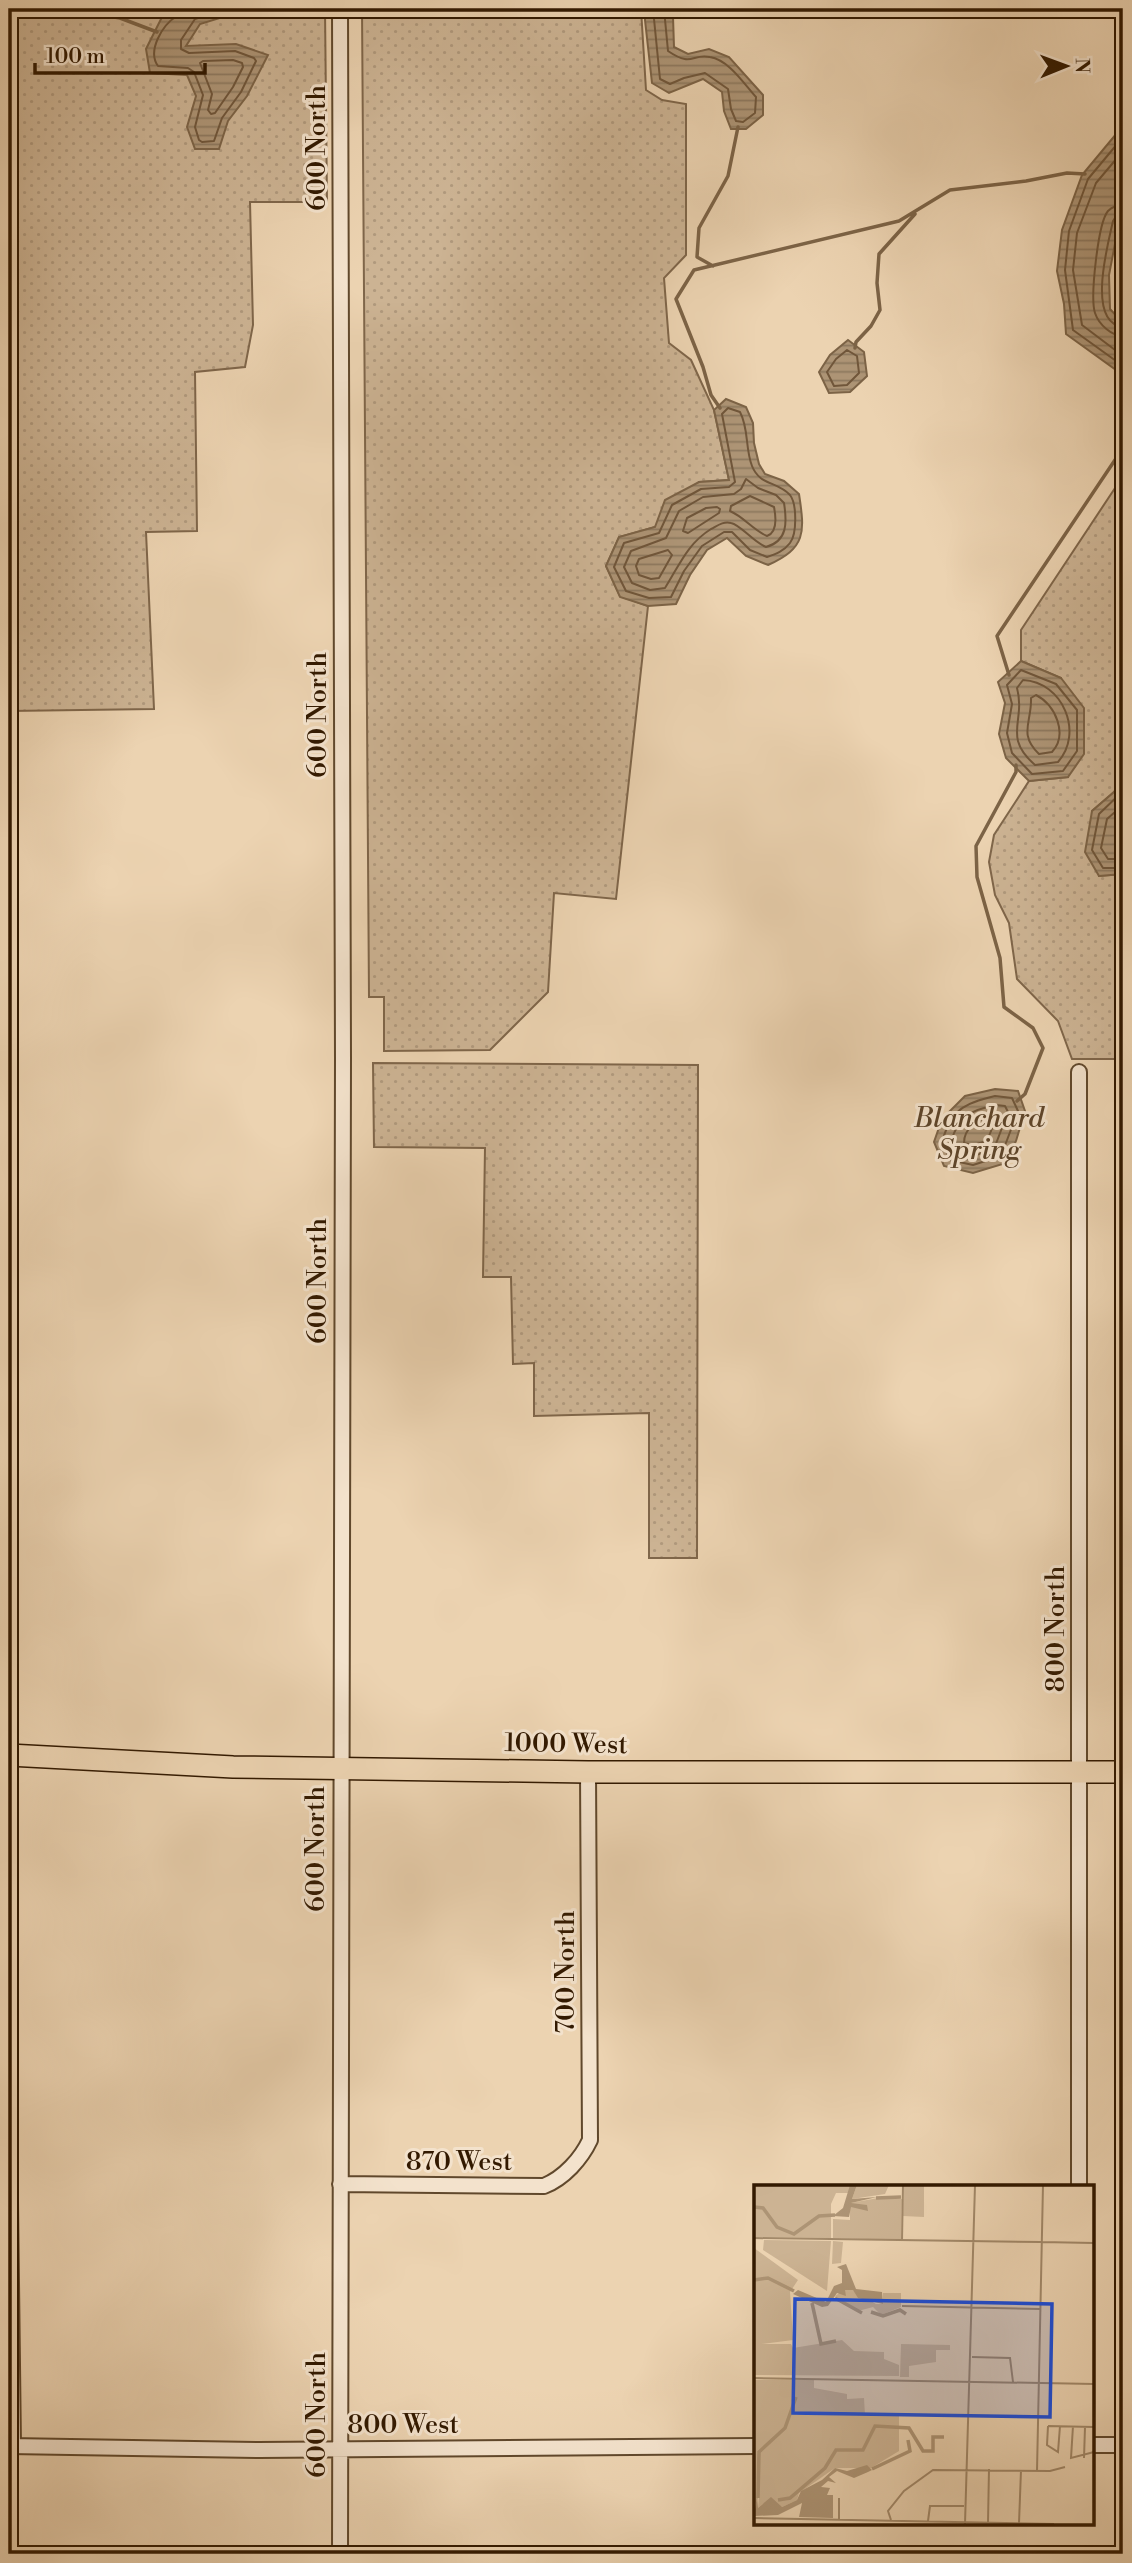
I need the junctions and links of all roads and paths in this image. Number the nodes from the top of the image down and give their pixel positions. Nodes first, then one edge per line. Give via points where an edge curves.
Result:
1 (340, 9) edge
2 (1079, 1072) dead end
3 (9, 1755) edge
4 (340, 1768) junction
5 (588, 1772) junction
6 (1079, 1772) junction
7 (1123, 1772) edge
8 (9, 2120) edge
9 (572, 2166) joint
10 (340, 2184) junction
11 (1079, 2185) edge
12 (1094, 2445) edge
13 (1123, 2445) edge
14 (11, 2446) edge
15 (754, 2446) edge
16 (340, 2449) junction
17 (340, 2554) edge

1 - 4 street, 600 North
2 - 6 street, 800 North
3 - 4 main road, 1000 West via 169,1765
4 - 5 main road, 1000 West
4 - 10 street, 600 North
5 - 6 main road, 1000 West
5 - 9 street, 700 North via 590,2140
6 - 7 main road, 1000 West
6 - 11 street, 800 North
8 - 14 street
9 - 10 street, 870 West via 544,2186
10 - 16 street, 600 North
12 - 13 street
14 - 16 street, 800 West
15 - 16 street, 800 West
16 - 17 street, 600 North

